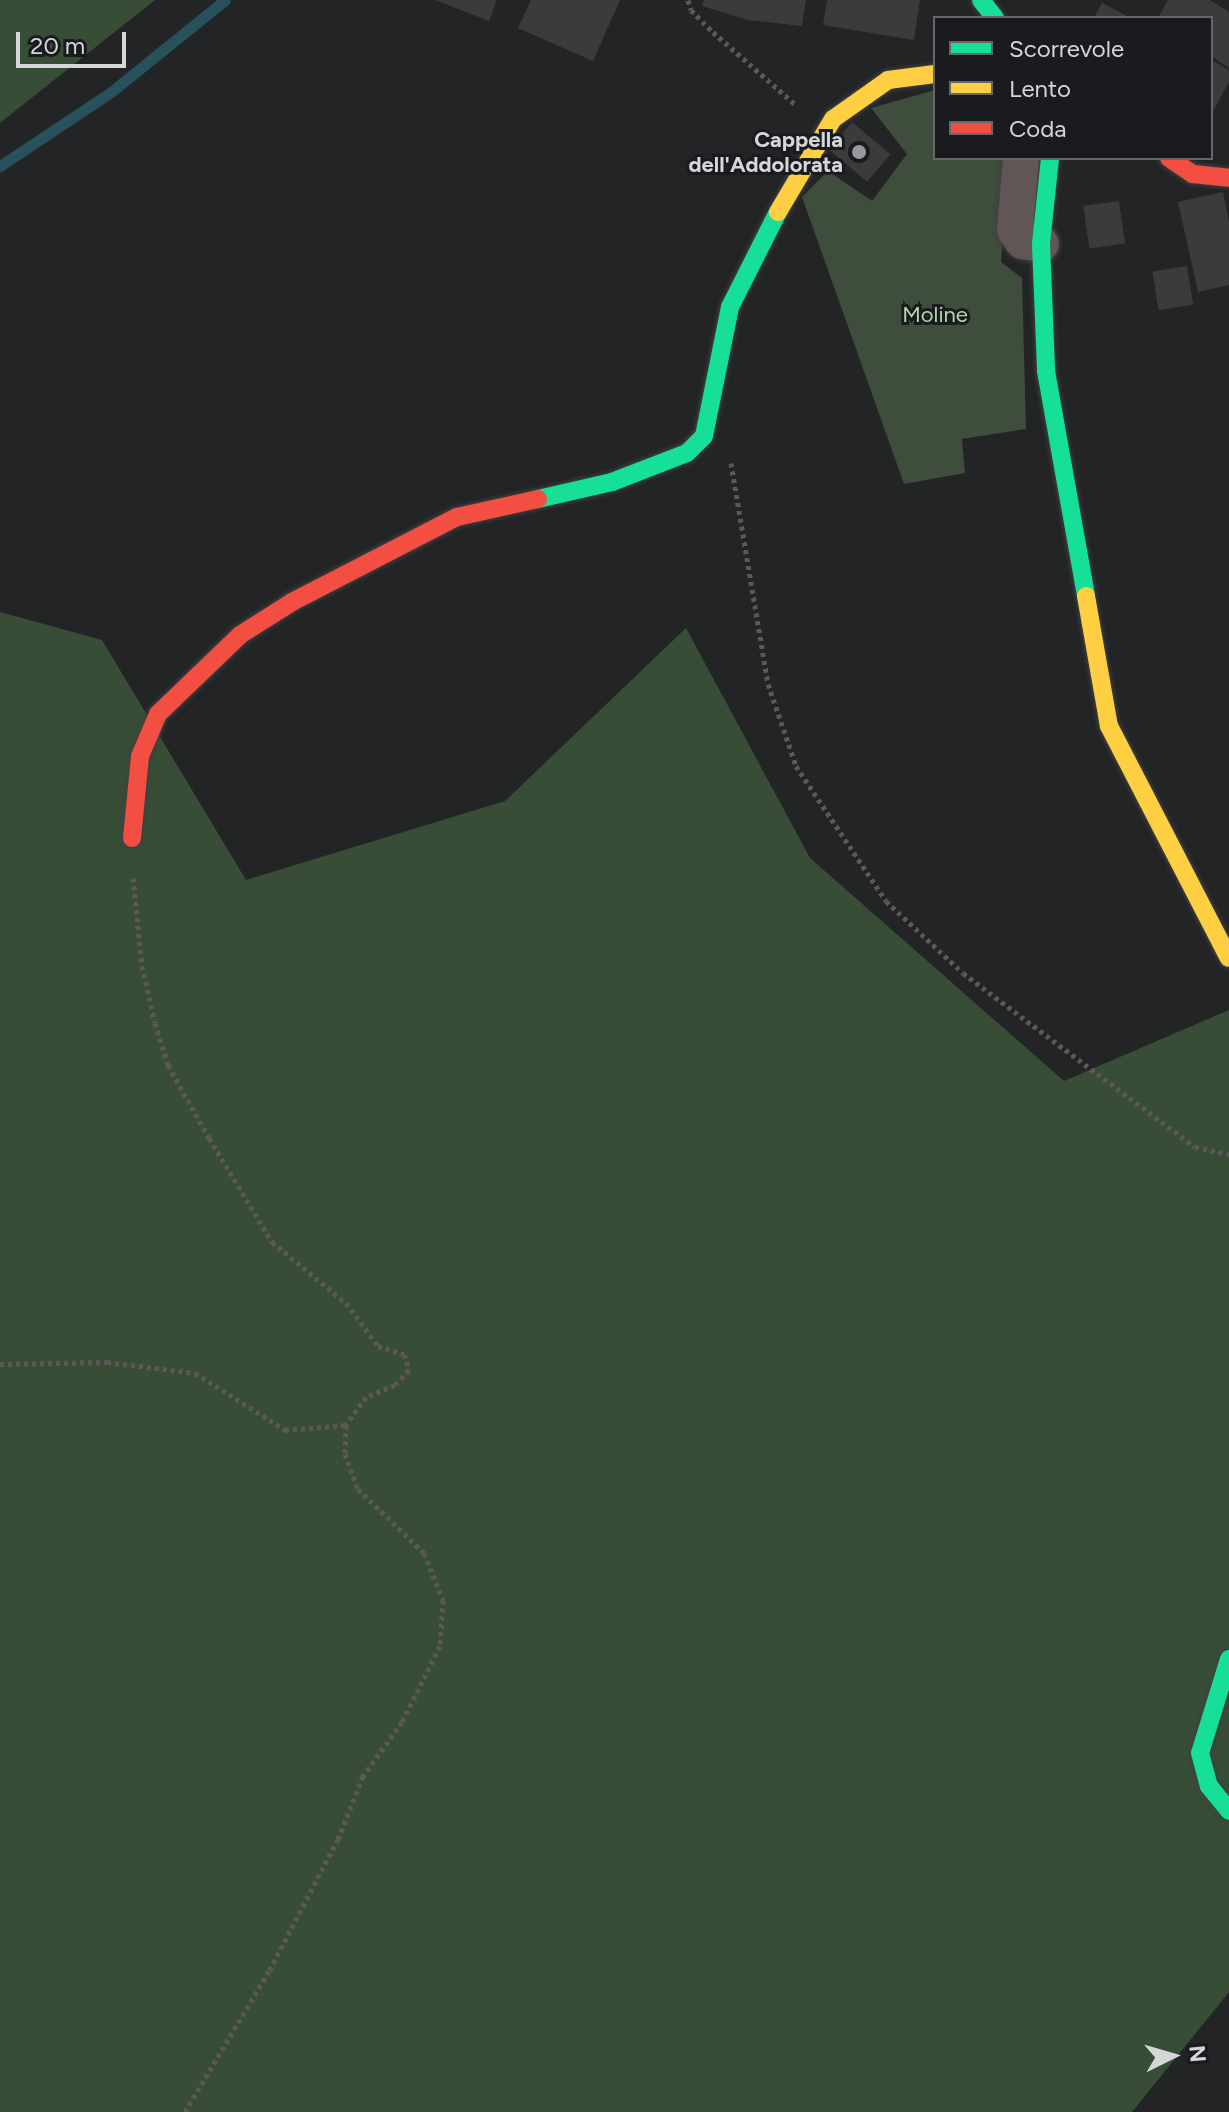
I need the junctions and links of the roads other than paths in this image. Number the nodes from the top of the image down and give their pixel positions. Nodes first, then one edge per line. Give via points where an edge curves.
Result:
1 (981, 0) edge
2 (993, 16) edge
3 (933, 74) edge
4 (1021, 160) edge
5 (1050, 160) edge
6 (1172, 160) edge
7 (1229, 178) edge
8 (1041, 244) junction
9 (132, 838) road end
10 (1229, 958) edge
11 (1229, 1659) edge
12 (1215, 1757) edge
13 (1229, 1811) edge

1 - 2 street
3 - 9 street via 888,80 833,119 730,307 711,414 704,436 687,453 612,482 457,517 292,602 240,635 158,714 140,756
4 - 8 street via 1015,230 1023,241
5 - 8 street
6 - 7 street via 1193,174
8 - 10 street via 1046,371 1109,726
11 - 12 street
12 - 13 street via 1209,1786

